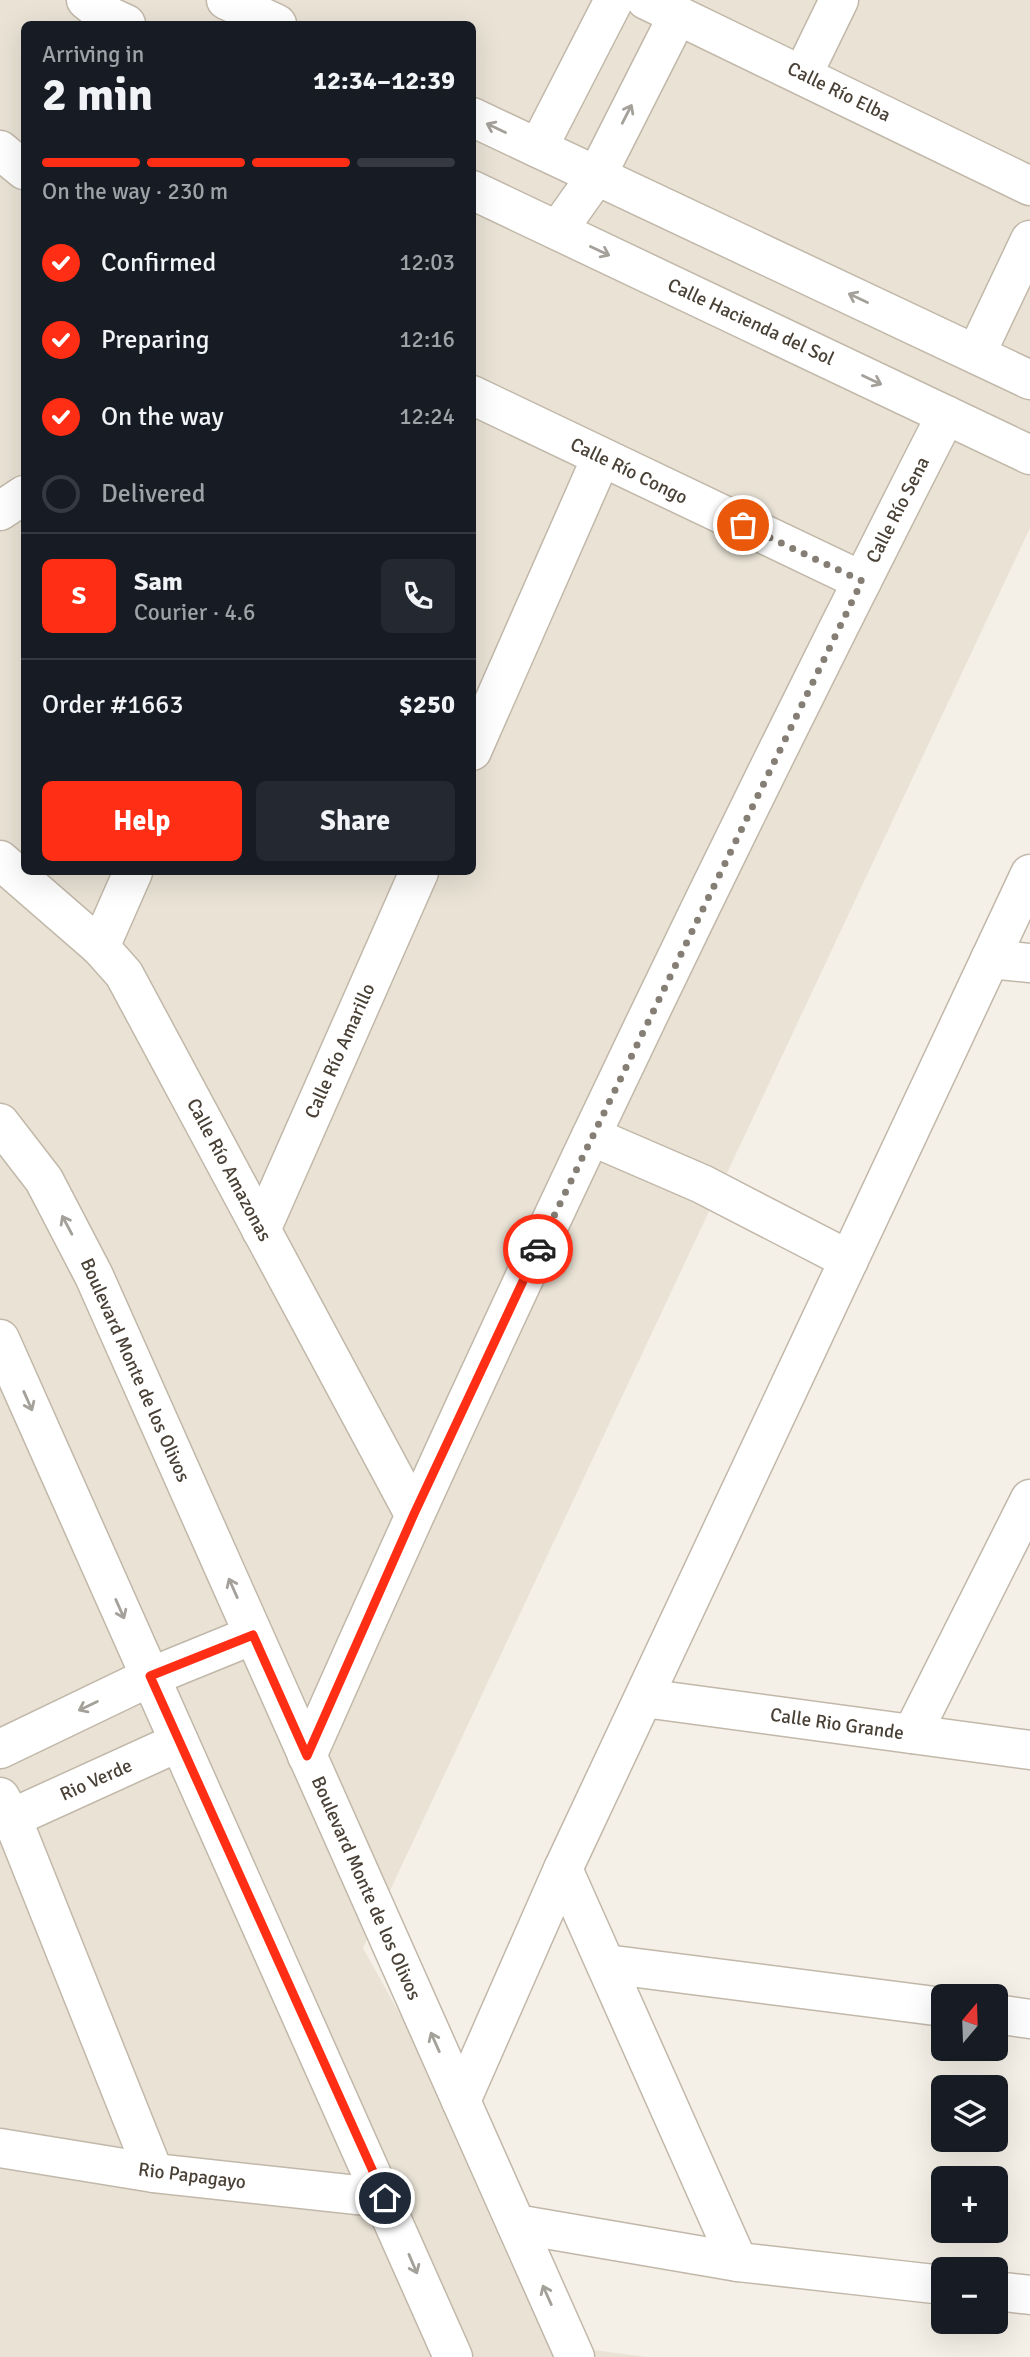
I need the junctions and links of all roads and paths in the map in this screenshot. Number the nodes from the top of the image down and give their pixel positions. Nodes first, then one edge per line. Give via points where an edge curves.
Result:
1 (86, 0) edge
2 (226, 0) edge
3 (614, 0) edge
4 (839, 0) edge
5 (662, 8) edge
6 (119, 21) edge
7 (271, 21) edge
8 (803, 74) junction
9 (476, 119) edge
10 (538, 148) junction
11 (0, 150) edge
12 (21, 168) edge
13 (597, 175) junction
14 (21, 178) edge
15 (1030, 186) edge
16 (0, 192) edge
17 (476, 192) edge
18 (558, 230) junction
19 (1030, 240) edge
20 (976, 354) junction
21 (1030, 380) edge
22 (476, 397) edge
23 (946, 415) junction
24 (1030, 455) edge
25 (601, 458) junction
26 (862, 581) junction
27 (476, 742) edge
28 (0, 860) edge
29 (1030, 874) edge
30 (132, 875) edge
31 (418, 875) edge
32 (100, 947) junction
33 (990, 959) junction
34 (1030, 963) edge
35 (0, 1123) edge
36 (591, 1136) junction
37 (261, 1230) junction
38 (849, 1260) junction
39 (0, 1339) edge
40 (1030, 1499) edge
41 (414, 1514) junction
42 (253, 1635) junction
43 (152, 1676) junction
44 (644, 1698) junction
45 (912, 1734) junction
46 (179, 1742) junction
47 (0, 1749) edge
48 (1030, 1750) edge
49 (307, 1756) junction
50 (6, 1807) edge
51 (563, 1869) junction
52 (606, 1964) junction
53 (931, 2005) edge
54 (1008, 2016) edge
55 (1030, 2019) edge
56 (461, 2101) junction
57 (0, 2148) edge
58 (154, 2173) junction
59 (385, 2198) junction
60 (516, 2224) junction
61 (738, 2262) junction
62 (931, 2284) edge
63 (1008, 2292) edge
64 (1030, 2295) edge
65 (453, 2357) edge
66 (575, 2357) edge

1 - 6 street
2 - 7 street
3 - 10 street
4 - 8 street
5 - 8 street, Calle Río Elba
13 -> 5 street
8 - 15 street, Calle Río Elba
10 -> 9 street
10 - 13 street
11 - 12 street
13 - 18 street
20 -> 13 street
14 - 16 street
17 - 18 street, Calle Hacienda del Sol
18 -> 23 street, Calle Hacienda del Sol
19 - 20 street
20 - 21 street
22 - 25 street, Calle Río Congo
23 - 24 street, Calle Hacienda del Sol
23 - 26 street, Calle Río Sena
25 - 26 street, Calle Río Congo
25 - 27 street
26 - 36 street, Calle Río Sena
28 - 32 street, Calle Río Amazonas
29 - 33 street
30 - 32 street
31 - 37 street, Calle Río Amarillo
32 - 37 street, Calle Río Amazonas via 124,974
33 - 34 street
33 - 38 street
42 -> 35 street, Boulevard Monte de los Olivos via 94,1276 44,1180
36 - 38 street via 702,1184
36 - 41 street, Calle Río Sena
37 - 41 street, Calle Río Amazonas
38 - 44 street
39 -> 43 street
40 - 45 street
41 - 49 street, Calle Río Sena
42 - 43 street
42 - 49 street, Boulevard Monte de los Olivos
43 - 46 street
43 -> 47 street
44 - 45 street, Calle Rio Grande
44 - 51 street
45 - 48 street, Calle Rio Grande
46 - 50 street, Rio Verde
46 - 59 street
56 -> 49 street, Boulevard Monte de los Olivos
50 - 58 street
51 - 52 street
51 - 56 street
52 - 53 street
52 - 61 street
54 - 55 street
56 - 60 street, Boulevard Monte de los Olivos
57 - 58 street, Rio Papagayo
58 - 59 street, Rio Papagayo
59 -> 65 street
60 - 61 street
66 -> 60 street, Boulevard Monte de los Olivos
61 - 62 street
63 - 64 street

